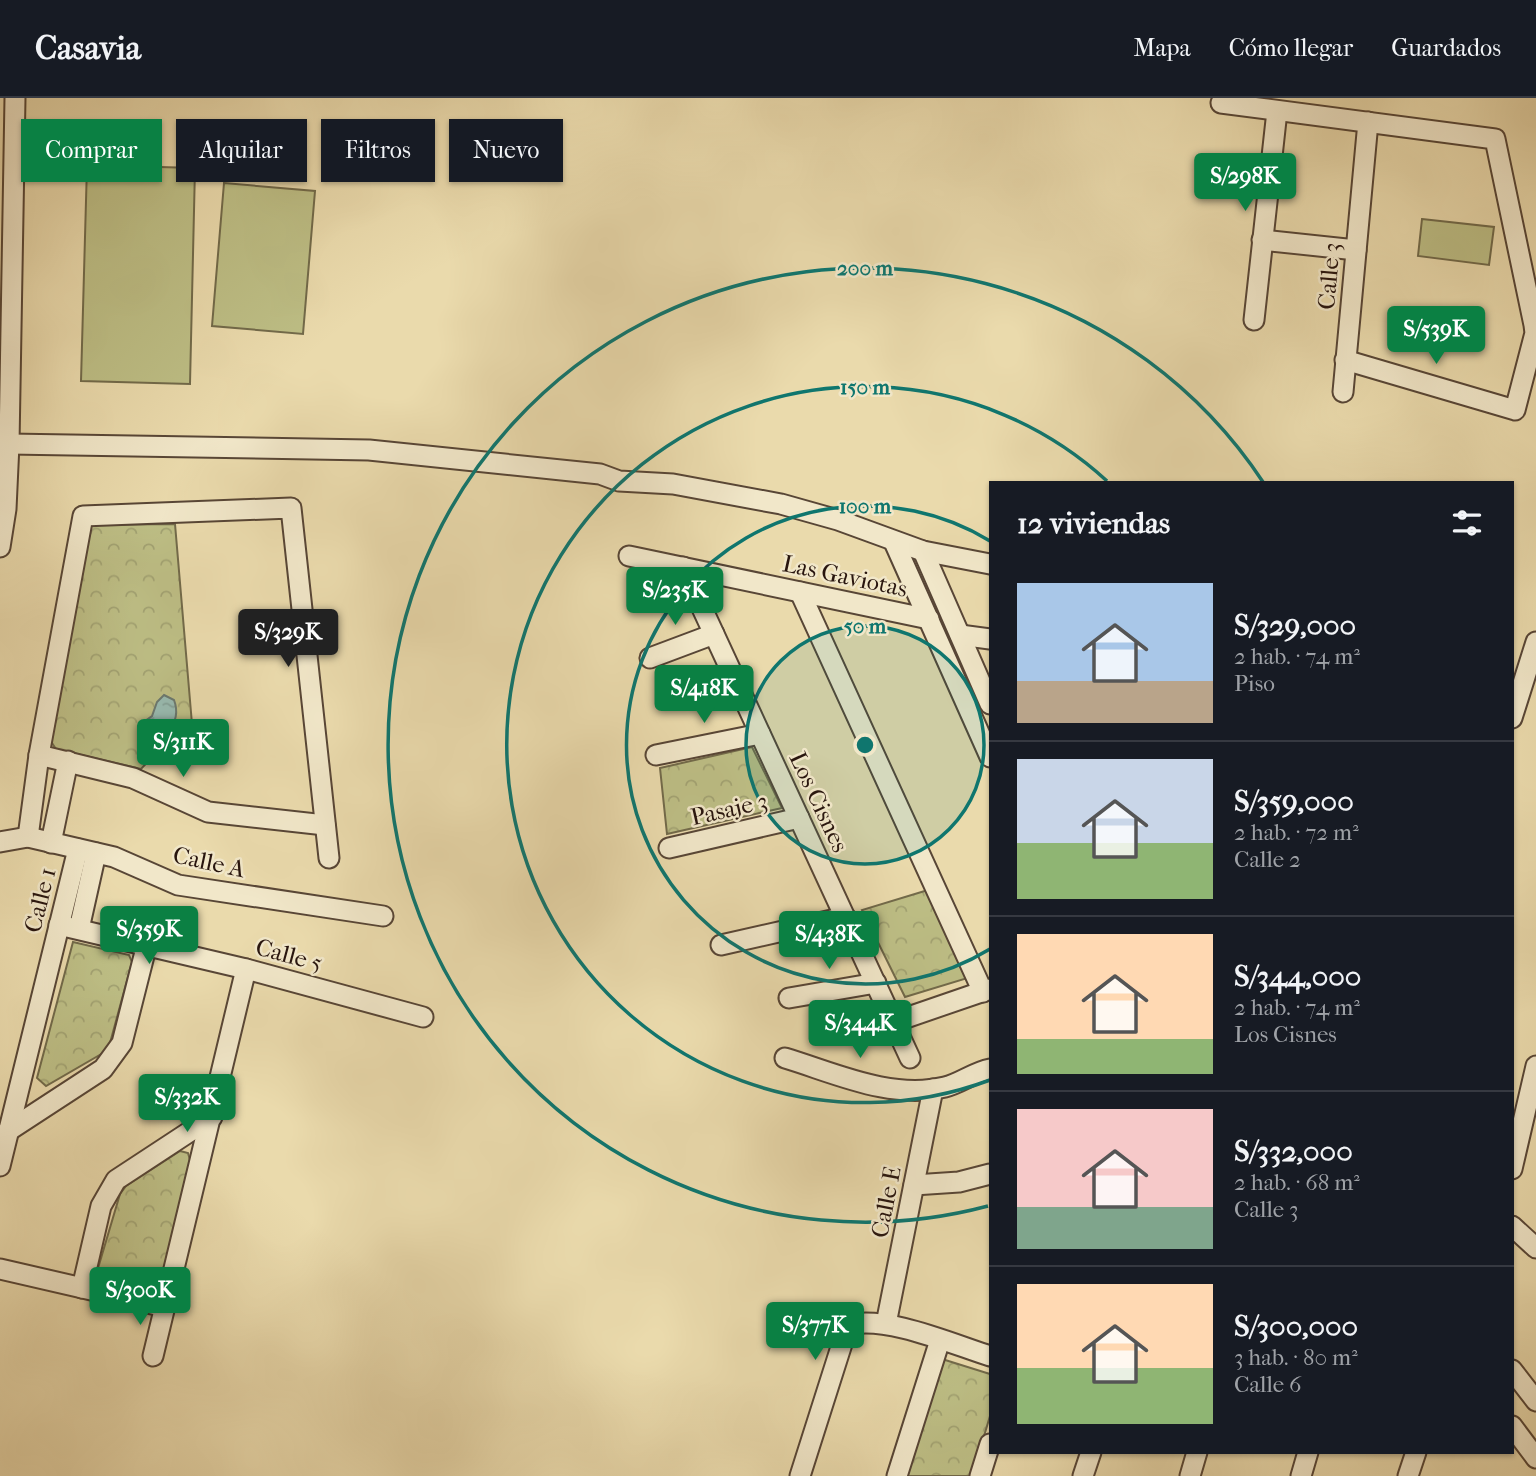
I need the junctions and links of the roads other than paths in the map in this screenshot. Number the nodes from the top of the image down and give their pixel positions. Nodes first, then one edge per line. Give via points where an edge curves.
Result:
1 (15, 98) edge
2 (1221, 103) dead end
3 (1277, 111) junction
4 (1368, 122) junction
5 (1262, 240) junction
6 (1356, 250) junction
7 (1530, 269) edge
8 (1254, 320) dead end
9 (1345, 360) junction
10 (1343, 392) dead end
11 (9, 444) junction
12 (894, 542) junction
13 (0, 547) edge
14 (923, 551) junction
15 (629, 556) dead end
16 (989, 564) edge
17 (683, 567) junction
18 (800, 592) junction
19 (929, 619) junction
20 (714, 634) junction
21 (960, 635) junction
22 (989, 639) edge
23 (1536, 642) edge
24 (650, 658) dead end
25 (1520, 698) edge
26 (989, 702) edge
27 (760, 734) junction
28 (39, 755) junction
29 (656, 755) dead end
30 (989, 755) edge
31 (68, 761) junction
32 (799, 818) junction
33 (325, 825) junction
34 (29, 837) junction
35 (0, 842) edge
36 (51, 843) junction
37 (669, 848) dead end
38 (87, 851) junction
39 (329, 858) dead end
40 (383, 916) dead end
41 (845, 917) junction
42 (59, 925) junction
43 (79, 929) junction
44 (147, 944) junction
45 (721, 945) dead end
46 (246, 969) junction
47 (876, 984) junction
48 (987, 990) edge
49 (789, 998) dead end
50 (423, 1017) dead end
51 (894, 1022) junction
52 (785, 1058) dead end
53 (910, 1058) dead end
54 (1536, 1066) edge
55 (989, 1069) edge
56 (933, 1089) junction
57 (212, 1117) junction
58 (8, 1131) junction
59 (1514, 1160) edge
60 (0, 1166) edge
61 (989, 1174) edge
62 (914, 1185) junction
63 (1514, 1228) edge
64 (1536, 1248) edge
65 (0, 1269) edge
66 (82, 1288) junction
67 (165, 1307) junction
68 (886, 1324) junction
69 (940, 1340) junction
70 (153, 1356) dead end
71 (989, 1356) edge
72 (1514, 1373) edge
73 (1536, 1401) edge
74 (1514, 1429) edge
75 (989, 1448) edge
76 (1090, 1454) edge
77 (1196, 1454) edge
78 (1307, 1454) edge
79 (1415, 1454) edge
80 (1536, 1458) edge
81 (800, 1476) edge
82 (897, 1476) edge
83 (981, 1476) edge
84 (1083, 1476) edge
85 (1189, 1476) edge
86 (1301, 1476) edge
87 (1408, 1476) edge

1 - 11 street
2 - 3 street
3 - 4 street
3 - 5 street
4 - 6 street, Calle 3
4 - 7 street via 1495,139
5 - 6 street
5 - 8 street
6 - 9 street, Calle 3
7 - 9 street via 1535,333 1515,410
9 - 10 street, Calle 3
11 - 12 street via 369,450 582,472 781,503
11 - 13 street
12 - 14 street
12 - 19 street
14 - 16 street
14 - 21 street
15 - 17 street, Las Gaviotas
17 - 18 street, Las Gaviotas
17 - 20 street, Los Cisnes
18 - 19 street, Las Gaviotas
18 - 48 street
19 - 30 street
20 - 24 street
20 - 27 street, Los Cisnes
21 - 22 street
21 - 26 street
23 - 25 street
27 - 29 street
27 - 32 street, Los Cisnes
28 - 31 street
28 - 33 street via 83,516 291,508
28 - 34 street
31 - 33 street via 133,778 208,812
31 - 36 street
32 - 37 street, Pasaje 3
32 - 41 street, Los Cisnes
33 - 39 street
34 - 35 street
34 - 36 street, Calle A
36 - 38 street, Calle A
38 - 40 street, Calle A via 177,885
38 - 42 street, Calle 1
38 - 43 street
41 - 45 street
41 - 47 street, Los Cisnes
42 - 43 street, Calle 5
42 - 58 street, Calle 1
43 - 44 street, Calle 5
44 - 46 street, Calle 5
44 - 58 street via 122,1043 103,1069
46 - 50 street, Calle 5
46 - 57 street
47 - 49 street
47 - 51 street, Los Cisnes
48 - 51 street
51 - 53 street, Los Cisnes
52 - 56 street via 888,1089
54 - 59 street
55 - 56 street
56 - 62 street, Calle E
57 - 66 street via 116,1180 101,1206
57 - 67 street
58 - 60 street, Calle 1
61 - 62 street
62 - 68 street, Calle E
63 - 64 street
65 - 66 street
66 - 67 street
67 - 70 street
68 - 69 street
68 - 81 street via 862,1321 848,1325
69 - 71 street
69 - 82 street
72 - 73 street
74 - 80 street
75 - 83 street
76 - 84 street
77 - 85 street
78 - 86 street
79 - 87 street

